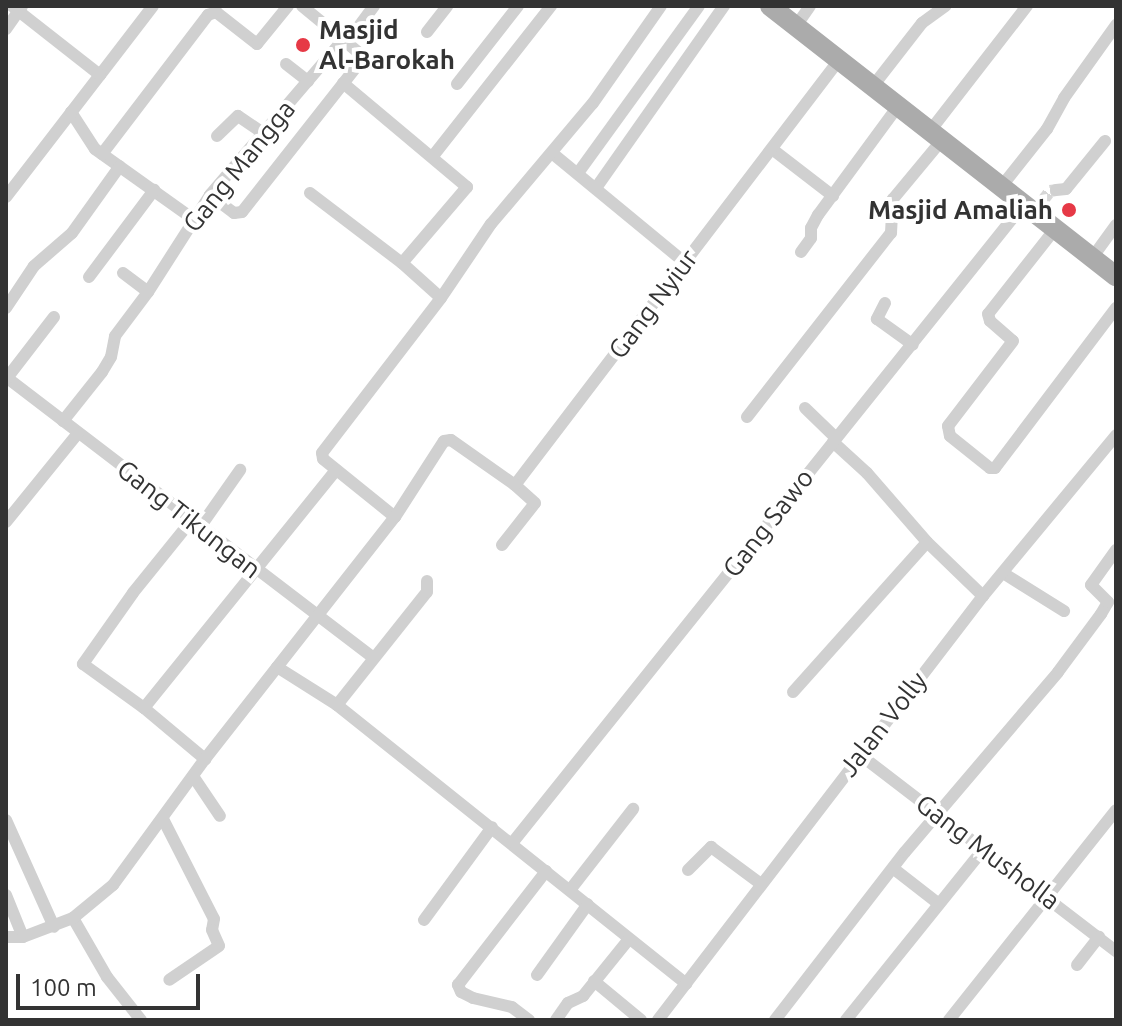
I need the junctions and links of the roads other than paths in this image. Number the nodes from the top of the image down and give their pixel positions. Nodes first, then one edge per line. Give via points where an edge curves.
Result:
1 (153, 6) edge
2 (288, 6) edge
3 (302, 6) edge
4 (374, 6) edge
5 (447, 6) edge
6 (518, 6) edge
7 (551, 6) edge
8 (661, 6) edge
9 (699, 6) edge
10 (724, 6) edge
11 (810, 6) edge
12 (945, 6) edge
13 (1027, 6) edge
14 (17, 7) edge
15 (775, 7) edge
16 (1116, 25) edge
17 (796, 26) junction
18 (6, 29) edge
19 (427, 32) dead end
20 (348, 41) junction
21 (839, 60) junction
22 (286, 64) dead end
23 (100, 75) junction
24 (308, 81) junction
25 (343, 83) junction
26 (457, 84) dead end
27 (873, 86) junction
28 (898, 106) junction
29 (71, 112) junction
30 (265, 134) junction
31 (217, 136) dead end
32 (936, 136) junction
33 (1105, 141) dead end
34 (772, 149) junction
35 (552, 153) junction
36 (102, 154) junction
37 (433, 156) junction
38 (120, 166) junction
39 (578, 173) junction
40 (1001, 187) junction
41 (596, 188) junction
42 (154, 190) junction
43 (1056, 190) tunnel mouth
44 (310, 193) dead end
45 (210, 195) junction
46 (833, 196) junction
47 (6, 197) edge
48 (1033, 206) junction
49 (193, 219) junction
50 (1116, 225) edge
51 (1055, 229) junction
52 (801, 252) dead end
53 (1092, 258) junction
54 (684, 262) junction
55 (402, 263) junction
56 (123, 273) dead end
57 (1116, 276) edge
58 (89, 277) dead end
59 (148, 292) junction
60 (441, 298) junction
61 (885, 303) dead end
62 (6, 308) edge
63 (1116, 308) edge
64 (54, 317) dead end
65 (913, 345) junction
66 (6, 377) edge
67 (805, 408) dead end
68 (747, 417) dead end
69 (63, 421) junction
70 (78, 433) junction
71 (1116, 435) edge
72 (835, 440) junction
73 (240, 470) dead end
74 (336, 470) junction
75 (515, 485) junction
76 (395, 517) junction
77 (6, 522) edge
78 (195, 524) junction
79 (927, 542) junction
80 (502, 545) dead end
81 (1116, 550) edge
82 (255, 570) junction
83 (1003, 573) junction
84 (427, 581) dead end
85 (983, 596) junction
86 (1064, 611) dead end
87 (316, 617) junction
88 (373, 658) junction
89 (277, 667) junction
90 (793, 692) dead end
91 (337, 705) junction
92 (144, 708) junction
93 (859, 754) junction
94 (205, 759) junction
95 (193, 776) junction
96 (633, 809) dead end
97 (1116, 810) edge
98 (937, 815) junction
99 (220, 816) dead end
100 (163, 819) junction
101 (6, 820) edge
102 (492, 827) junction
103 (513, 842) junction
104 (982, 851) junction
105 (894, 869) junction
106 (688, 870) dead end
107 (546, 871) junction
108 (761, 884) junction
109 (570, 890) junction
110 (6, 895) edge
111 (1047, 897) junction
112 (588, 904) junction
113 (939, 904) junction
114 (73, 918) junction
115 (424, 920) dead end
116 (54, 927) junction
117 (16, 937) edge
118 (1099, 937) junction
119 (629, 939) junction
120 (1116, 951) edge
121 (1077, 965) dead end
122 (537, 975) dead end
123 (169, 980) dead end
124 (594, 981) junction
125 (686, 984) junction
126 (141, 1020) edge
127 (529, 1020) edge
128 (556, 1020) edge
129 (641, 1020) edge
130 (658, 1020) edge
131 (775, 1020) edge
132 (846, 1020) edge
133 (949, 1020) edge

1 - 23 street
2 - 36 street via 257,44 216,12 208,15
3 - 20 street
4 - 20 street, Gang Mangga
5 - 19 street
6 - 26 street
7 - 37 street
8 - 35 street
9 - 39 street
10 - 41 street
11 - 17 street
12 - 27 street via 922,23
13 - 32 street
14 - 18 street
14 - 23 street
15 - 17 main road
16 - 40 street
17 - 21 main road
20 - 24 street, Gang Mangga via 341,42
20 - 25 street via 364,57
21 - 27 main road
21 - 34 street, Gang Nyiur
22 - 24 street
23 - 29 street
24 - 30 street, Gang Mangga
25 - 37 street
25 - 45 street via 242,212 234,213
27 - 28 main road
28 - 32 main road
28 - 46 street
29 - 36 street
29 - 47 street
30 - 31 street via 238,116
30 - 45 street, Gang Mangga
32 - 40 main road
32 - 68 street via 893,199 891,233
33 - 43 street via 1066,189
34 - 46 street
34 - 54 street, Gang Nyiur
35 - 39 street
35 - 60 street via 491,224
36 - 38 street
37 - 55 street via 467,187
38 - 42 street
38 - 62 street via 72,233 34,266
39 - 41 street
40 - 48 main road
41 - 54 street
42 - 49 street
42 - 58 street
44 - 55 street
45 - 49 street, Gang Mangga
46 - 52 street
48 - 51 main road
48 - 65 street, Gang Sawo
49 - 59 street, Gang Mangga
50 - 53 street
51 - 53 main road
51 - 63 street via 988,314 1013,341 947,428 950,436 994,468
53 - 57 main road
54 - 75 street, Gang Nyiur
55 - 60 street
56 - 59 street
59 - 69 street, Gang Mangga via 115,336 109,360
60 - 74 street via 324,449 323,459
61 - 65 street via 877,319
64 - 66 street
65 - 72 street, Gang Sawo
66 - 69 street, Gang Tikungan
67 - 72 street
69 - 70 street, Gang Tikungan
70 - 77 street
70 - 78 street, Gang Tikungan
71 - 83 street, Jalan Volly
72 - 79 street
72 - 103 street, Gang Sawo
73 - 78 street
74 - 76 street
74 - 82 street
75 - 76 street via 447,440
75 - 80 street via 535,503
76 - 87 street
78 - 82 street, Gang Tikungan
78 - 92 street via 83,662
79 - 85 street
79 - 90 street
81 - 98 street via 1091,585 1108,602 1101,614
82 - 87 street, Gang Tikungan
82 - 92 street
83 - 85 street, Jalan Volly
83 - 86 street
84 - 88 street via 427,592
85 - 93 street, Jalan Volly
87 - 88 street, Gang Tikungan
87 - 89 street
88 - 91 street
89 - 91 street
89 - 94 street
91 - 102 street
92 - 94 street
93 - 98 street, Gang Musholla
93 - 108 street, Jalan Volly
94 - 95 street
95 - 99 street
95 - 100 street
96 - 109 street
97 - 111 street
98 - 104 street, Gang Musholla
98 - 105 street
100 - 114 street via 113,885
100 - 123 street via 214,919 219,946
101 - 116 street
102 - 103 street
102 - 115 street
103 - 107 street
104 - 111 street, Gang Musholla
104 - 113 street
105 - 113 street
105 - 131 street
106 - 108 street via 711,847
107 - 109 street
107 - 127 street via 458,985 461,992 512,1007
108 - 125 street, Jalan Volly
109 - 112 street
110 - 117 street
111 - 118 street, Gang Musholla
111 - 133 street
112 - 119 street
112 - 122 street
113 - 132 street
114 - 116 street
114 - 126 street via 107,977
116 - 117 street
118 - 120 street, Gang Musholla
118 - 121 street
119 - 124 street
119 - 125 street
124 - 128 street
124 - 129 street
125 - 130 street, Jalan Volly

